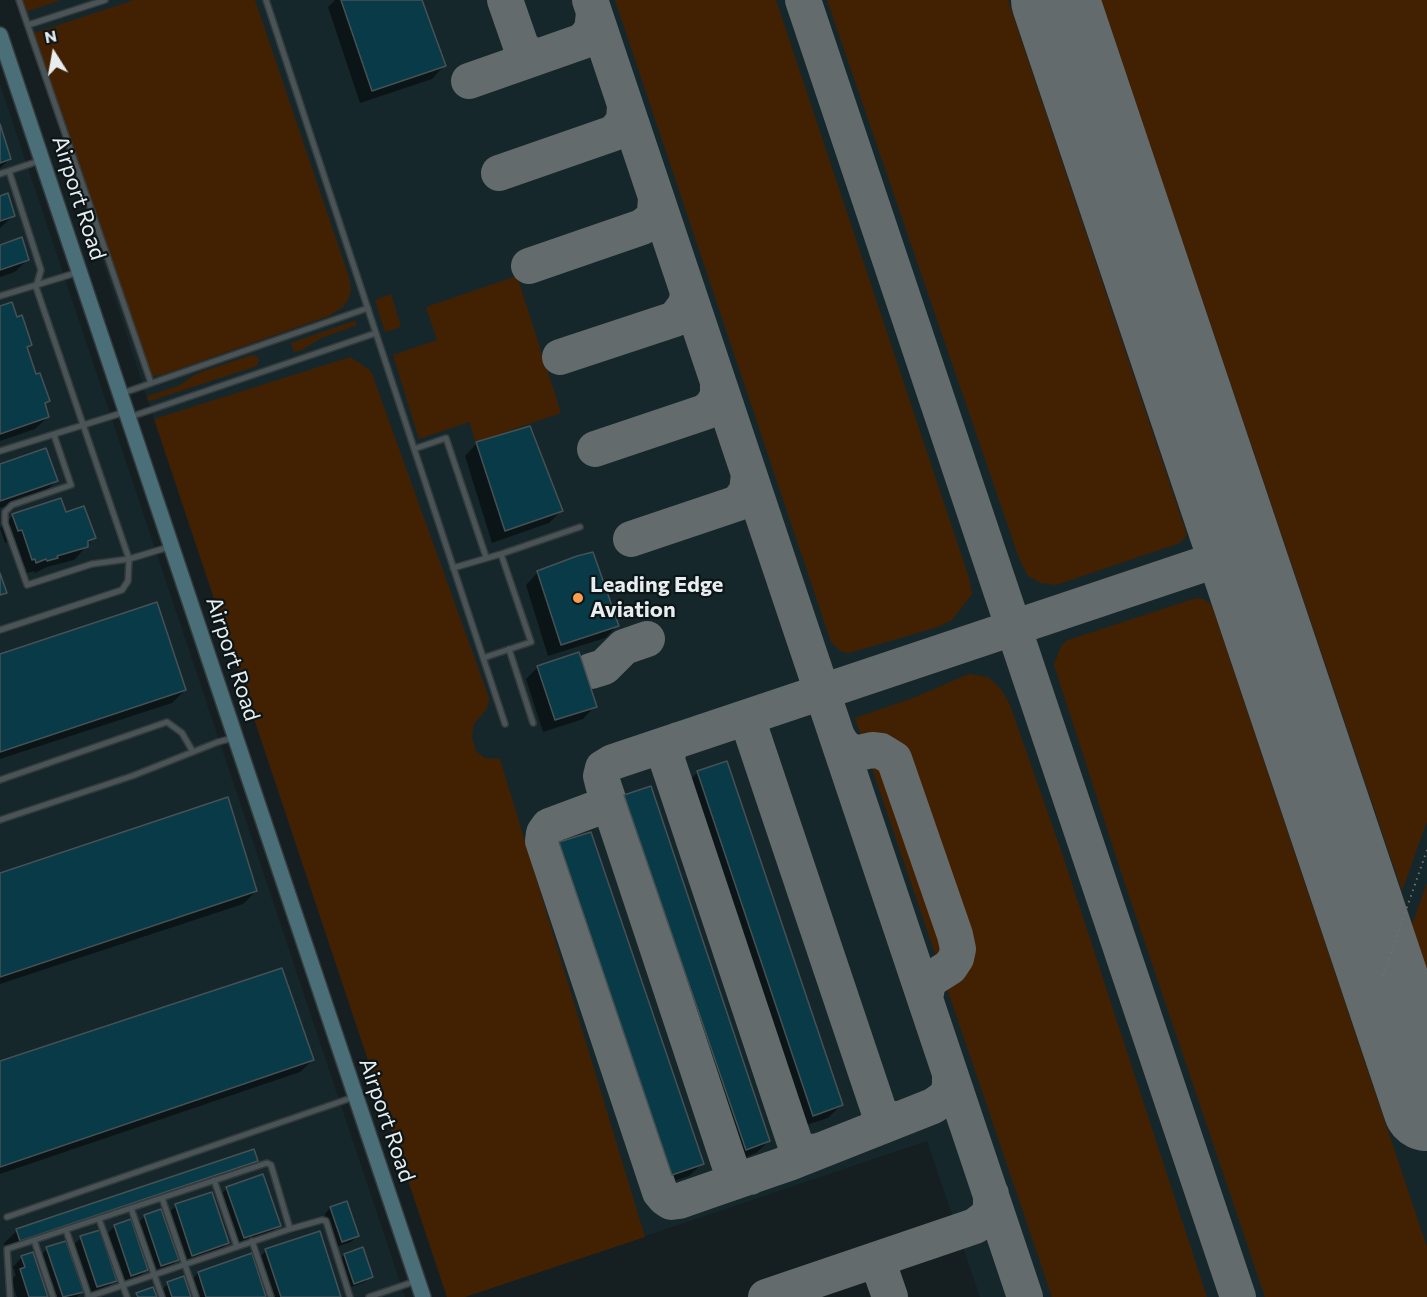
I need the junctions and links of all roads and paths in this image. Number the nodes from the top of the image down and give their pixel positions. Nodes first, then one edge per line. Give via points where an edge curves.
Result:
1 (19, 0) edge
2 (105, 0) edge
3 (266, 0) edge
4 (28, 25) junction
5 (0, 35) edge
6 (42, 160) junction
7 (9, 171) junction
8 (0, 174) edge
9 (79, 272) junction
10 (36, 286) junction
11 (0, 296) edge
12 (368, 308) junction
13 (376, 333) junction
14 (151, 383) junction
15 (120, 394) junction
16 (127, 415) junction
17 (83, 425) junction
18 (54, 435) junction
19 (414, 449) junction
20 (0, 452) edge
21 (580, 527) dead end
22 (172, 546) junction
23 (501, 554) junction
24 (486, 557) junction
25 (129, 559) junction
26 (453, 568) junction
27 (0, 630) edge
28 (509, 650) junction
29 (483, 658) junction
30 (533, 723) dead end
31 (505, 724) dead end
32 (235, 737) junction
33 (193, 752) junction
34 (0, 780) edge
35 (0, 820) edge
36 (1427, 850) edge
37 (1383, 976) dead end
38 (356, 1097) junction
39 (214, 1180) junction
40 (162, 1198) junction
41 (131, 1208) junction
42 (7, 1217) dead end
43 (99, 1219) junction
44 (290, 1229) junction
45 (66, 1230) junction
46 (34, 1240) junction
47 (252, 1241) junction
48 (237, 1247) junction
49 (184, 1264) junction
50 (154, 1275) junction
51 (417, 1280) junction
52 (123, 1285) junction
53 (10, 1297) edge
54 (53, 1297) edge
55 (89, 1297) edge
56 (127, 1297) edge
57 (162, 1297) edge
58 (196, 1297) edge
59 (272, 1297) edge
60 (350, 1297) edge
61 (369, 1297) edge
62 (423, 1297) edge

1 - 4 lane
2 - 4 lane
3 - 12 lane
4 - 14 lane
5 - 6 street, Airport Road
6 - 7 lane
6 - 9 street, Airport Road
7 - 8 lane
7 - 10 lane via 41,270
9 - 10 lane
9 - 15 street, Airport Road
10 - 11 lane
10 - 17 lane
12 - 13 lane
12 - 14 lane
13 - 16 lane
13 - 19 lane
14 - 15 lane
15 - 16 street, Airport Road
16 - 17 lane
16 - 22 street, Airport Road
17 - 18 lane
17 - 25 lane
18 - 20 lane
18 - 25 lane via 71,485 12,505 5,512 5,523 27,585 92,564
19 - 24 lane via 446,438
19 - 26 lane
21 - 23 lane
22 - 25 lane
22 - 32 street, Airport Road
23 - 24 lane
23 - 28 lane via 531,642
24 - 26 lane
25 - 27 lane via 128,581 122,590
26 - 29 lane
28 - 29 lane
28 - 30 lane
29 - 31 lane
32 - 33 lane
32 - 38 street, Airport Road
33 - 34 lane via 182,733 167,722
33 - 35 lane
36 - 37 path
38 - 42 lane
38 - 51 street, Airport Road
39 - 40 lane
39 - 44 lane via 271,1165
39 - 48 lane
40 - 41 lane
40 - 49 lane
41 - 43 lane
41 - 50 lane
43 - 45 lane
43 - 52 lane
44 - 47 lane
44 - 60 lane via 326,1221
45 - 46 lane
45 - 55 lane
46 - 53 lane via 7,1249
46 - 54 lane
47 - 48 lane
47 - 59 lane
48 - 49 lane
49 - 50 lane
49 - 58 lane
50 - 52 lane
50 - 57 lane
51 - 61 lane
51 - 62 street, Airport Road
52 - 55 lane
52 - 56 lane

